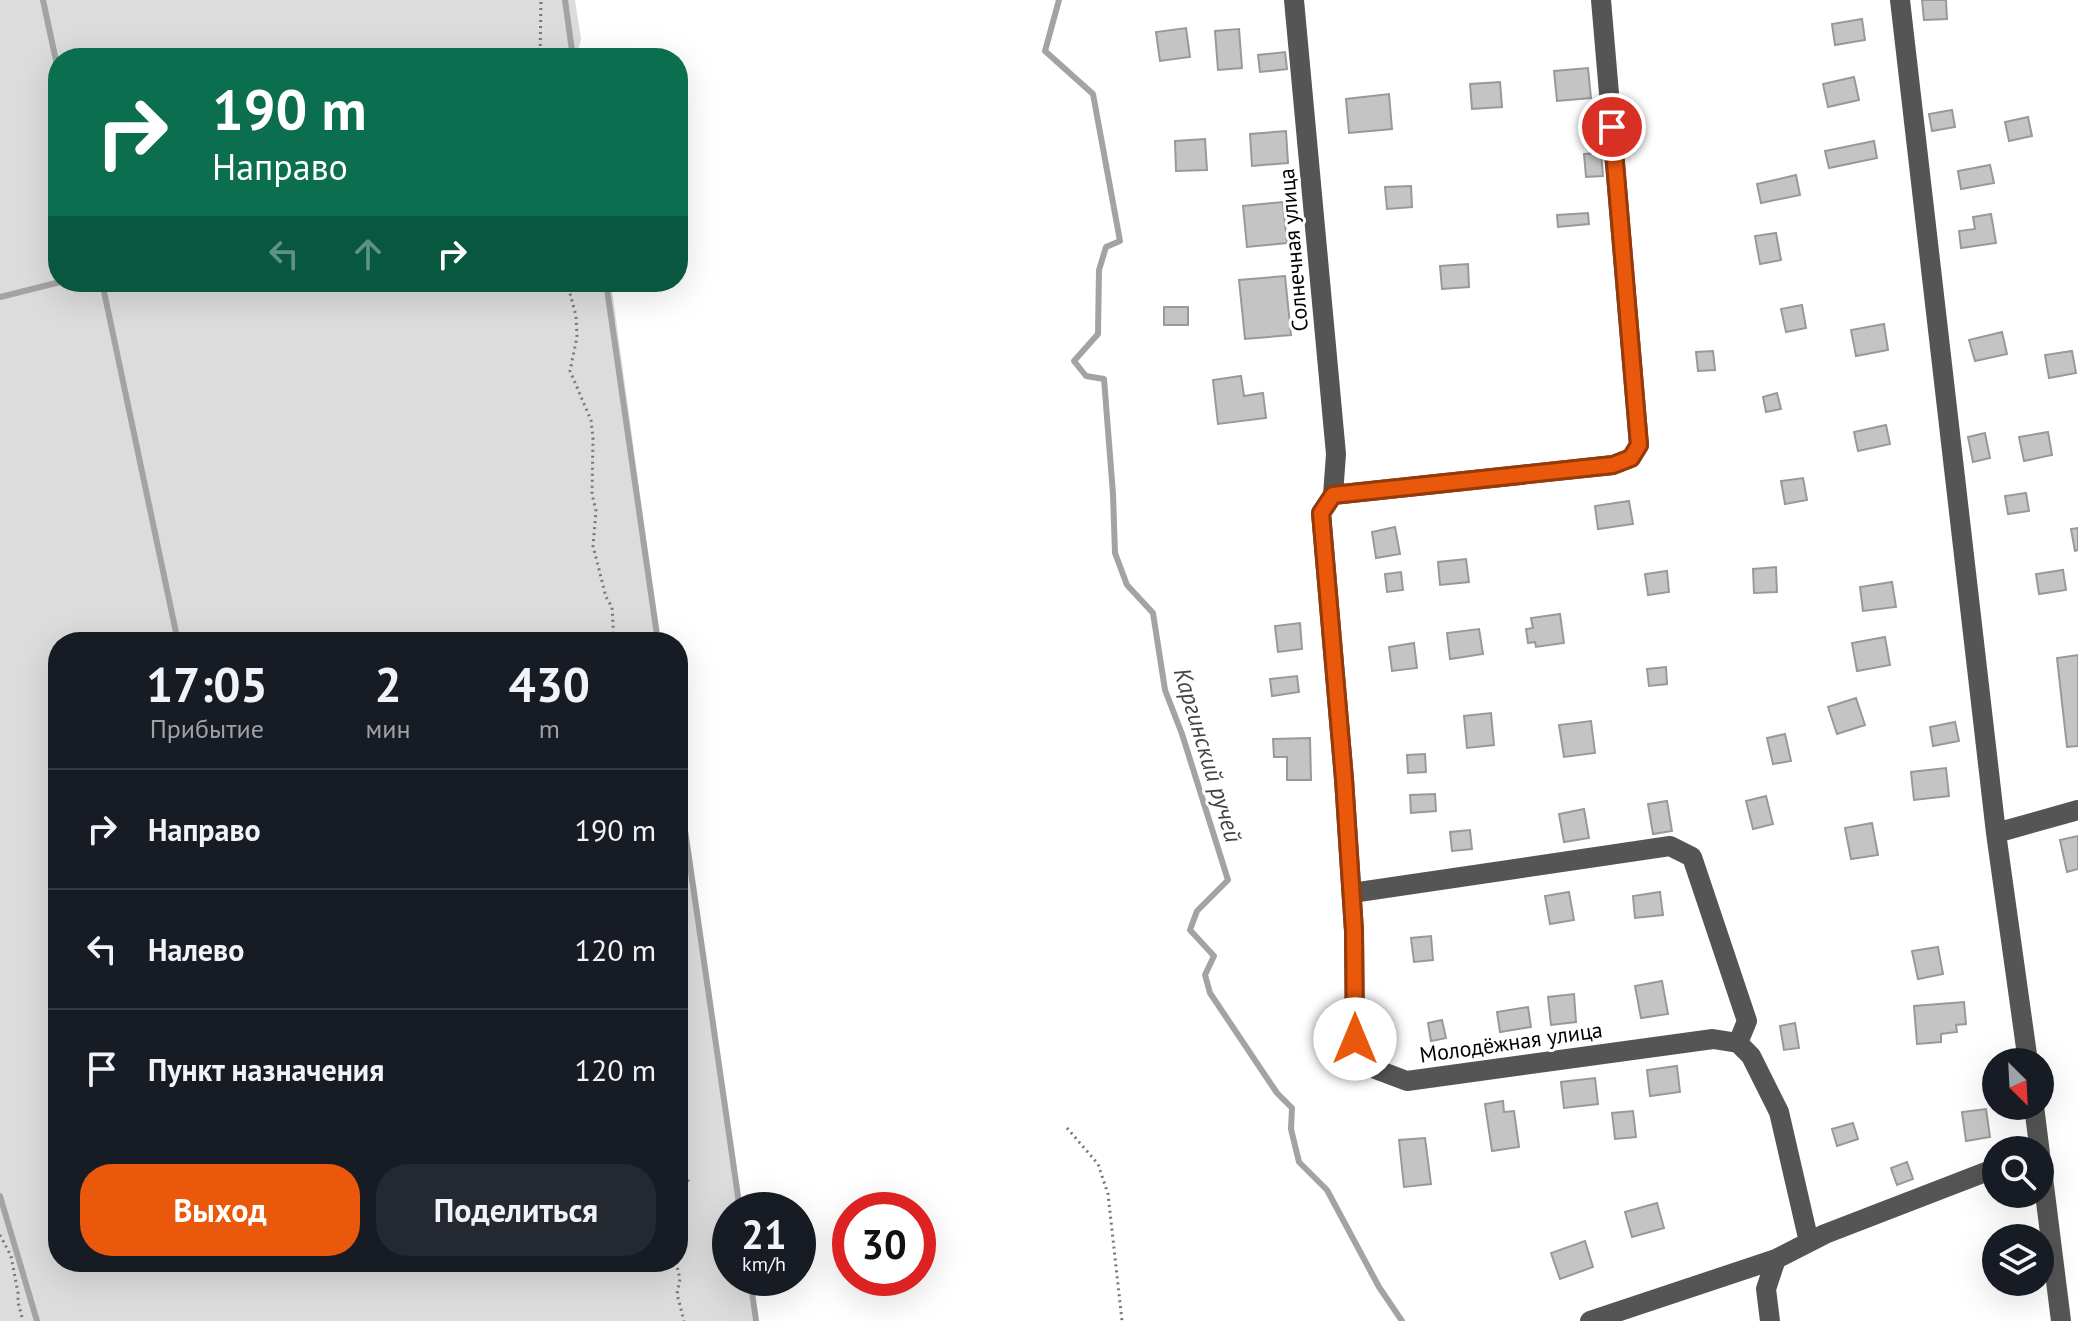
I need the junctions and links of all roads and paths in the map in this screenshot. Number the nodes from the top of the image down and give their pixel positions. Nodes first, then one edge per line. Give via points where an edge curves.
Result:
1 (541, 0) edge
2 (1294, 0) edge
3 (1601, 0) edge
4 (1900, 0) edge
5 (540, 48) edge
6 (570, 292) edge
7 (1333, 495) junction
8 (613, 632) edge
9 (2078, 810) edge
10 (1996, 833) junction
11 (1352, 893) junction
12 (1738, 1043) junction
13 (2026, 1048) edge
14 (1067, 1128) dead end
15 (1982, 1173) edge
16 (2047, 1208) edge
17 (0, 1235) edge
18 (1809, 1242) junction
19 (1776, 1259) junction
20 (678, 1272) edge
21 (23, 1321) edge
22 (684, 1321) edge
23 (1122, 1321) edge
24 (1590, 1321) edge
25 (1770, 1321) edge
26 (2061, 1321) edge

1 - 5 path
2 - 7 street, Солнечная улица via 1336,454
3 - 7 street via 1639,445 1631,458 1613,465
4 - 10 street
6 - 8 path via 577,337 570,371 591,420 593,546 612,607
7 - 11 street, Молодёжная улица via 1321,513
9 - 10 street
10 - 13 street
11 - 12 street via 1670,846 1692,857 1709,906 1747,1021
11 - 12 street, Молодёжная улица via 1355,1039 1375,1069 1407,1081 1713,1039
12 - 18 street via 1751,1056 1779,1112
14 - 23 path via 1098,1164 1108,1194
15 - 18 street
16 - 26 street
17 - 21 path via 11,1256
18 - 19 street
19 - 24 street
19 - 25 street via 1766,1289
20 - 22 path

